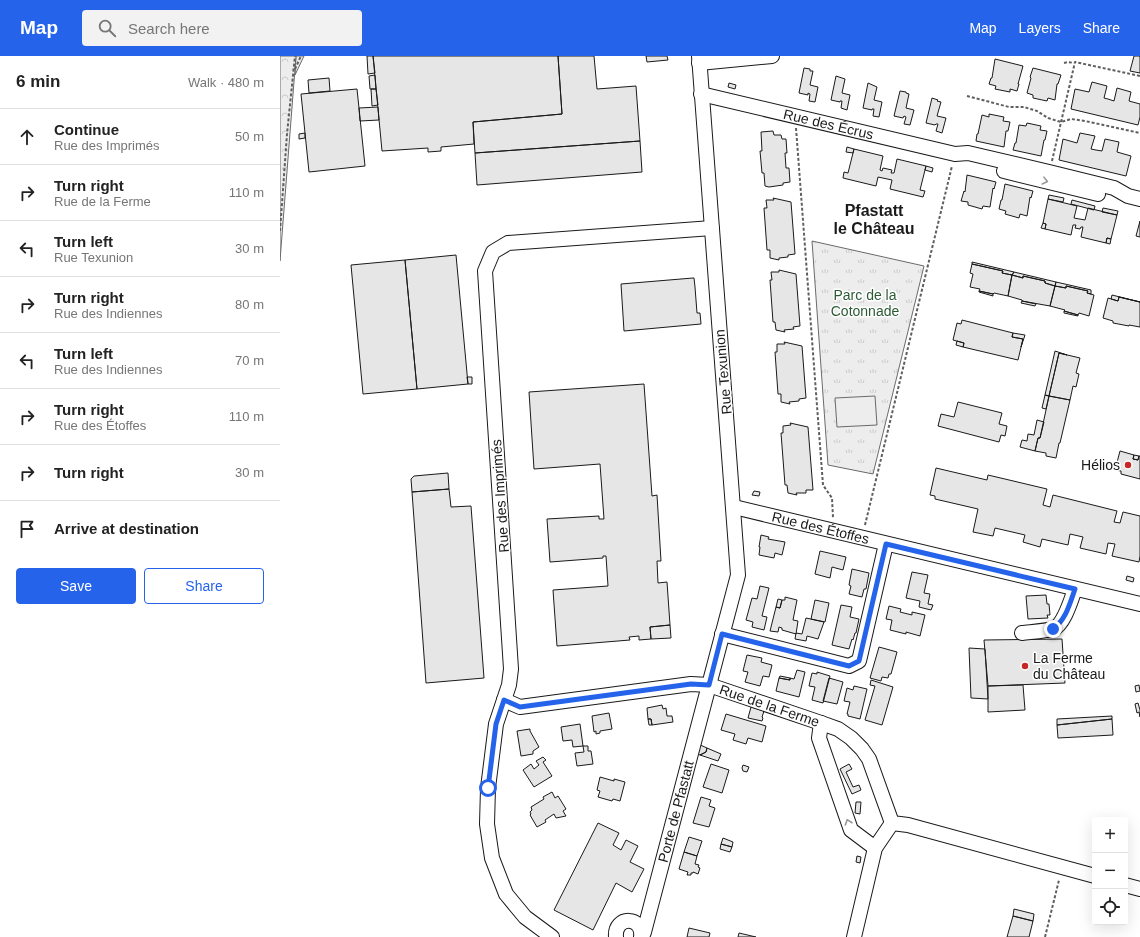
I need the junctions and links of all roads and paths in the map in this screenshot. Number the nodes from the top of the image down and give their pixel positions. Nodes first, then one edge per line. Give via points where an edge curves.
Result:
1 (295, 56) edge
2 (301, 56) edge
3 (772, 56) edge
4 (699, 60) edge
5 (1064, 63) dead end
6 (1074, 64) junction
7 (293, 72) junction
8 (1140, 76) edge
9 (701, 94) junction
10 (967, 96) dead end
11 (795, 116) junction
12 (1061, 122) junction
13 (1140, 134) edge
14 (955, 154) junction
15 (1049, 172) junction
16 (1134, 197) edge
17 (712, 228) junction
18 (280, 231) edge
19 (734, 508) junction
20 (834, 531) junction
21 (862, 538) junction
22 (886, 544) junction
23 (1075, 589) junction
24 (1140, 604) edge
25 (1022, 633) dead end
26 (722, 634) junction
27 (709, 685) junction
28 (504, 700) junction
29 (821, 723) junction
30 (892, 823) junction
31 (875, 848) junction
32 (1062, 867) junction
33 (1092, 875) edge
34 (1128, 886) edge
35 (1140, 889) edge
36 (552, 937) edge
37 (616, 937) edge
38 (641, 937) edge
39 (854, 937) edge
40 (1045, 937) edge

1 - 7 path
2 - 7 path
3 - 4 street
4 - 9 street, Rue Texunion
5 - 6 path
6 - 8 path via 1075,62
6 - 12 path
7 - 18 path
9 - 11 street, Rue des Écrus
9 - 17 street, Rue Texunion
10 - 12 path via 1009,107 1024,107
11 - 14 street, Rue des Écrus
11 - 20 path via 823,485 832,498
12 - 13 path via 1085,121
12 - 15 path
14 - 15 street, Rue des Écrus via 968,153
14 -> 16 street, Rue des Écrus via 965,162 1112,197
14 - 21 path
15 - 16 street, Rue des Écrus via 1114,188
17 - 19 street, Rue Texunion
17 - 28 street, Rue des Imprimés via 508,243 493,252 485,271 512,669
19 - 20 street, Rue des Étoffes
19 - 26 street, Rue Texunion via 738,575
20 - 21 street, Rue des Étoffes
21 - 22 street, Rue des Étoffes
22 - 23 street, Rue des Étoffes
22 - 26 street via 859,661 849,666
23 - 24 street, Rue des Étoffes
23 - 25 street via 1069,606 1059,624 1053,629
26 - 27 street, Rue Texunion
27 - 28 street, Rue de la Ferme via 691,684 520,707
27 - 29 street, Rue de la Ferme
27 - 38 street, Porte de Pfastatt
28 - 36 street, Rue des Imprimés via 496,724 488,788 486,824 492,858 506,894 525,917
29 - 30 street, Rue de la Ferme via 851,738 862,749 869,759
31 -> 29 street via 850,830 819,738
30 - 31 street
30 - 32 street via 908,825
31 - 39 street
32 - 33 street
32 - 40 path
34 - 35 street
37 - 38 street, Porte de Pfastatt via 618,926 630,921 640,927

